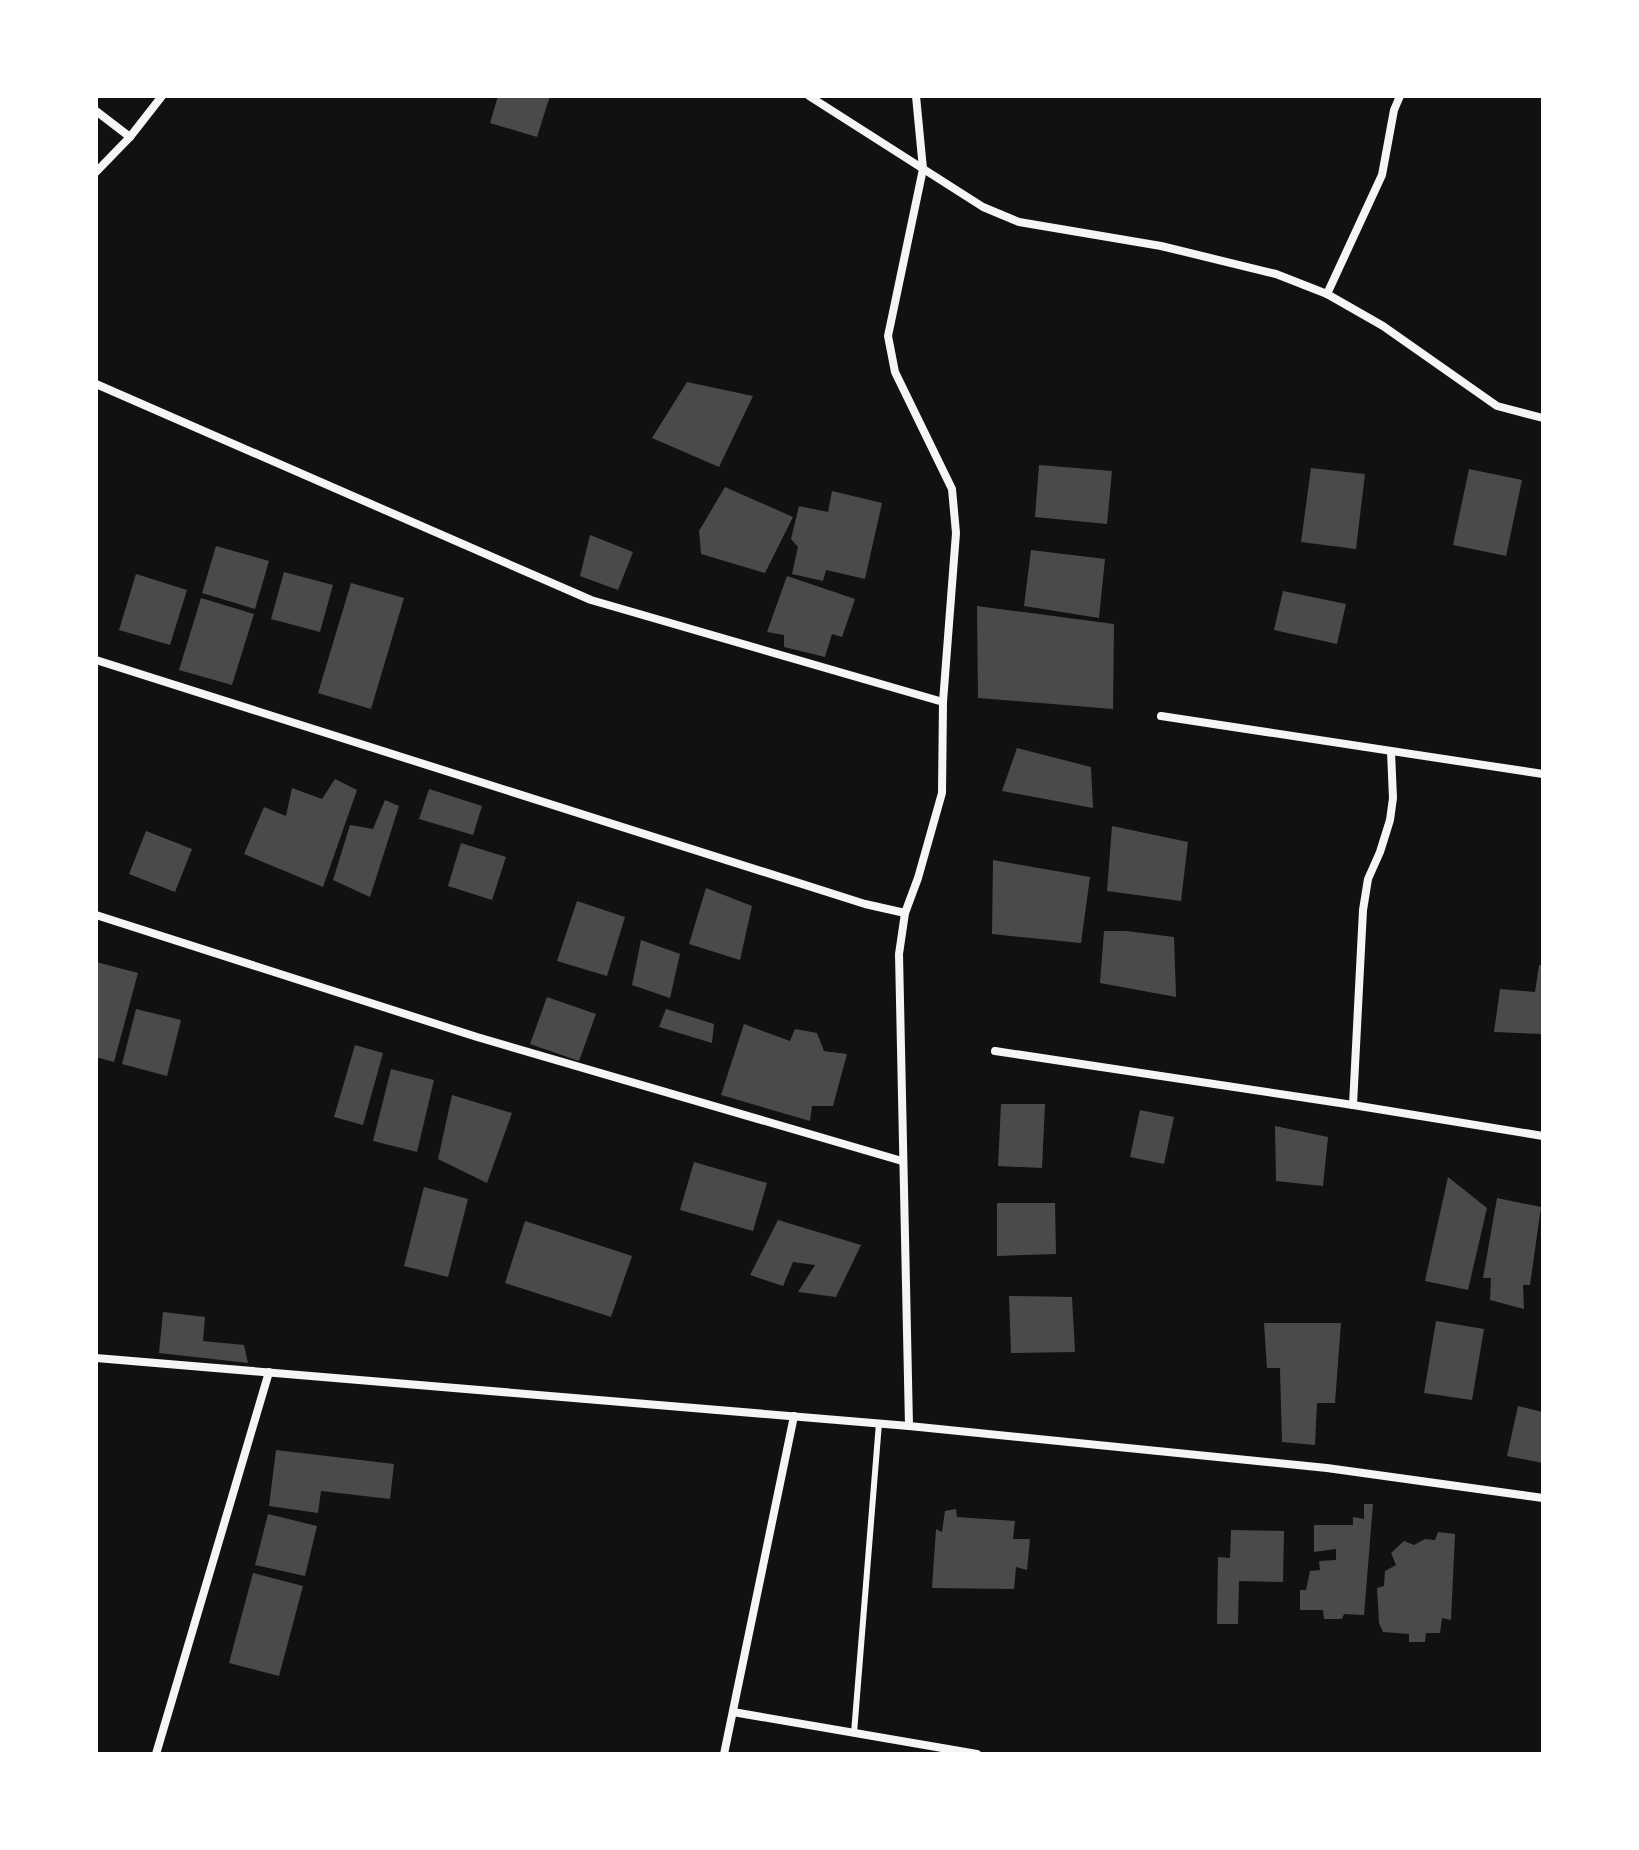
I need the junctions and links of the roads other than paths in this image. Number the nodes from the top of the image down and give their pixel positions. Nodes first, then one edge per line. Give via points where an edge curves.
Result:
1 (162, 96) edge
2 (809, 96) edge
3 (916, 96) edge
4 (1400, 96) edge
5 (96, 111) edge
6 (130, 137) junction
7 (923, 169) junction
8 (96, 172) edge
9 (1327, 294) junction
10 (96, 384) edge
11 (1543, 418) edge
12 (96, 660) edge
13 (943, 702) junction
14 (1161, 716) dead end
15 (1391, 752) junction
16 (1543, 774) edge
17 (905, 913) junction
18 (96, 915) edge
19 (995, 1051) dead end
20 (1353, 1105) junction
21 (1543, 1136) edge
22 (902, 1161) junction
23 (96, 1358) edge
24 (269, 1372) junction
25 (794, 1416) junction
26 (879, 1423) junction
27 (909, 1426) junction
28 (1543, 1498) edge
29 (733, 1712) junction
30 (854, 1733) junction
31 (156, 1754) edge
32 (724, 1754) edge
33 (977, 1754) edge

1 - 6 street
2 - 7 street
3 - 7 street
4 - 9 street via 1382,175
5 - 6 street
6 - 8 street
7 - 9 street via 983,207 1019,222 1161,246 1276,274
7 - 13 street via 888,336 895,372 952,489 956,533
9 - 11 street via 1383,326 1497,406
10 - 13 street via 591,600
12 - 17 street
13 - 17 street via 942,793
14 - 15 street
15 - 16 street
15 - 20 street via 1390,820 1368,879 1363,910
17 - 22 street via 899,954
18 - 22 street via 477,1037
19 - 20 street
20 - 21 street
22 - 27 street
23 - 24 street
24 - 25 street
24 - 31 street
25 - 26 street
25 - 29 street
26 - 27 street
26 - 30 lane
27 - 28 street via 1327,1468
29 - 30 street
29 - 32 street
30 - 33 street

